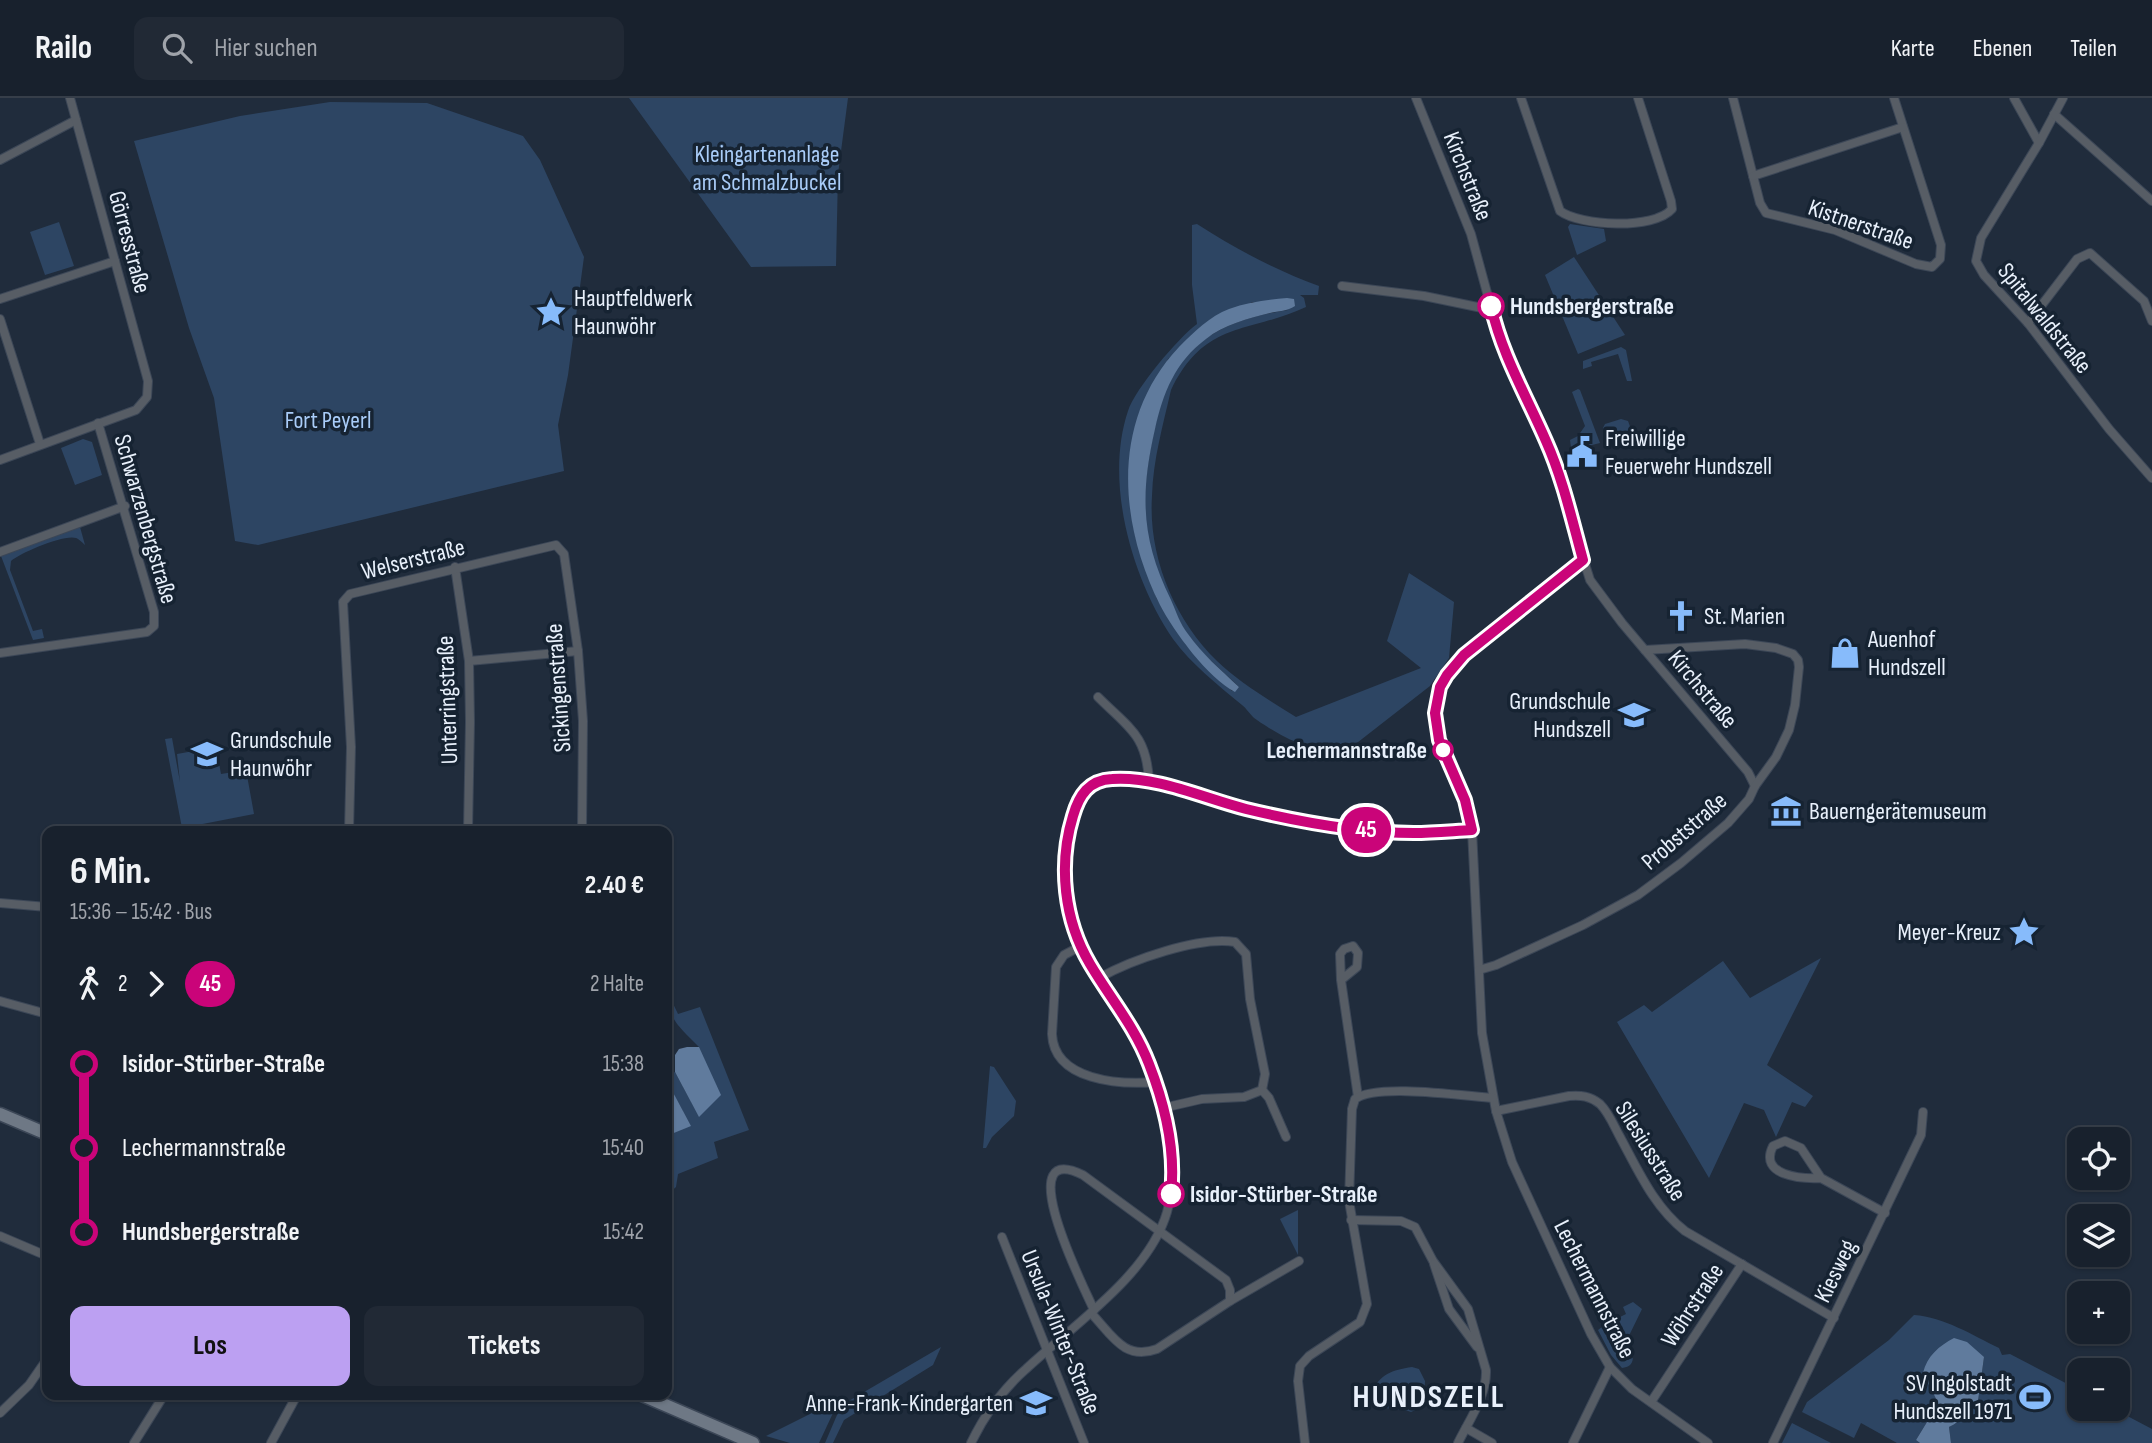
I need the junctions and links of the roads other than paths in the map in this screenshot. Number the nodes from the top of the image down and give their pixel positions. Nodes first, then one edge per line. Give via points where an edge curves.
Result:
1 (70, 98) edge
2 (1416, 98) edge
3 (1521, 98) edge
4 (1638, 98) edge
5 (1733, 98) edge
6 (1894, 98) edge
7 (2014, 98) edge
8 (2063, 98) edge
9 (2054, 114) junction
10 (76, 120) junction
11 (1903, 127) junction
12 (2039, 143) junction
13 (0, 160) edge
14 (1753, 176) junction
15 (2152, 201) edge
16 (115, 261) junction
17 (1342, 286) dead end
18 (0, 299) edge
19 (1492, 310) junction
20 (0, 319) edge
21 (2152, 321) edge
22 (2028, 323) junction
23 (98, 423) junction
24 (40, 444) junction
25 (0, 460) edge
26 (2152, 478) edge
27 (124, 506) junction
28 (556, 545) joint
29 (0, 552) edge
30 (1583, 560) junction
31 (455, 568) junction
32 (1645, 650) junction
33 (578, 651) junction
34 (0, 653) edge
35 (469, 661) junction
36 (1097, 697) dead end
37 (1149, 782) junction
38 (1755, 786) junction
39 (349, 826) edge
40 (468, 826) edge
41 (582, 826) edge
42 (1472, 830) junction
43 (0, 903) edge
44 (42, 907) edge
45 (1081, 946) junction
46 (1479, 970) junction
47 (1099, 978) junction
48 (1341, 980) dead end
49 (0, 1001) edge
50 (42, 1013) edge
51 (1156, 1082) junction
52 (1262, 1090) junction
53 (1358, 1097) junction
54 (1493, 1098) junction
55 (1163, 1108) junction
56 (1496, 1111) junction
57 (1923, 1112) dead end
58 (0, 1114) edge
59 (42, 1132) edge
60 (1286, 1137) dead end
61 (1821, 1178) junction
62 (1885, 1213) junction
63 (1351, 1220) junction
64 (1160, 1230) junction
65 (0, 1236) edge
66 (1002, 1237) dead end
67 (42, 1254) edge
68 (1299, 1261) dead end
69 (1433, 1261) junction
70 (1742, 1264) junction
71 (1230, 1301) junction
72 (1093, 1312) junction
73 (1834, 1318) junction
74 (1048, 1350) junction
75 (1480, 1350) junction
76 (42, 1366) edge
77 (1610, 1367) junction
78 (161, 1400) edge
79 (294, 1400) edge
80 (654, 1400) edge
81 (1651, 1402) junction
82 (0, 1413) edge
83 (1466, 1428) junction
84 (134, 1443) edge
85 (271, 1443) edge
86 (753, 1443) edge
87 (971, 1443) edge
88 (1084, 1443) edge
89 (1305, 1443) edge
90 (1458, 1443) edge
91 (1492, 1443) edge
92 (1573, 1443) edge
93 (1707, 1443) edge
94 (1773, 1443) edge

1 - 10 street, Görresstraße
2 - 19 street, Kirchstraße via 1471,234
3 - 4 street via 1560,211 1573,218 1630,225 1672,209
5 - 14 street, Kistnerstraße
6 - 11 street
7 - 12 street
8 - 9 street, Spitalwaldstraße
9 - 12 street, Spitalwaldstraße
9 - 15 street
10 - 13 street
10 - 16 street, Görresstraße
11 - 14 street
11 - 14 street, Kistnerstraße via 1941,245 1938,263 1932,267 1835,230 1771,215 1762,209
12 - 22 street, Spitalwaldstraße via 1976,252 1984,275
16 - 18 street
16 - 23 street, Görresstraße via 148,381 147,397 136,410
17 - 19 street
19 - 30 street, Kirchstraße via 1508,364 1558,472
20 - 24 street
21 - 22 street via 2144,301 2090,253 2077,258
22 - 26 street, Spitalwaldstraße
23 - 24 street
23 - 27 street, Schwarzenbergstraße
24 - 25 street
27 - 29 street
27 - 34 street, Schwarzenbergstraße via 154,625 147,632
28 - 31 street, Welserstraße
28 - 33 street, Sickingenstraße via 564,554
30 - 32 street, Kirchstraße via 1596,589
30 - 42 street, Lechermannstraße via 1464,655 1440,687 1435,713 1439,740 1465,800
31 - 35 street, Unterringstraße
31 - 39 street, Welserstraße via 350,594 343,602 351,747
32 - 38 street, Kirchstraße
32 - 38 street, Probststraße via 1745,644 1776,648 1798,660 1789,730
33 - 35 street
33 - 41 street, Sickingenstraße
35 - 40 street, Unterringstraße
36 - 37 street via 1142,742
37 - 42 street via 1246,809 1352,828 1413,833
37 - 45 street via 1099,781 1085,790 1076,806 1065,882
38 - 46 street, Probststraße via 1728,822 1638,895 1583,925
42 - 46 street, Lechermannstraße
43 - 44 street
45 - 47 street
45 - 51 street via 1064,955 1056,967 1052,1043 1058,1057 1064,1065 1096,1077
46 - 54 street, Lechermannstraße via 1482,1033
47 - 51 street via 1139,1040
47 - 52 street via 1167,951 1219,942 1242,947 1265,1074
48 - 53 street
49 - 50 street
51 - 55 street
52 - 55 street via 1244,1097 1202,1099
52 - 60 street
53 - 54 street via 1388,1091
53 - 63 street via 1352,1109
54 - 56 street, Lechermannstraße
55 - 64 street via 1172,1186
56 - 70 street, Silesiusstraße via 1569,1096 1593,1099 1607,1113 1648,1189 1672,1221
56 - 77 street, Lechermannstraße via 1525,1193
57 - 62 street, Kiesweg via 1921,1135
58 - 59 street
61 - 61 street via 1801,1148 1785,1141 1773,1146 1769,1158 1777,1170
61 - 62 street
62 - 73 street, Kiesweg
63 - 69 street via 1408,1223 1420,1233
63 - 89 street via 1366,1312 1351,1330 1300,1366
64 - 71 street via 1226,1280
64 - 72 street via 1132,1270
64 - 72 street via 1083,1175 1067,1169 1053,1175 1051,1195 1060,1229
65 - 67 street
66 - 74 street, Ursula-Winter-Straße
68 - 71 street
69 - 75 street via 1468,1309
69 - 75 street via 1448,1309
70 - 73 street, Silesiusstraße
70 - 81 street, Wöhrstraße
71 - 72 street via 1146,1353 1123,1346
72 - 74 street
73 - 94 street, Kiesweg
74 - 87 street via 1009,1387
74 - 88 street, Ursula-Winter-Straße
75 - 83 street via 1487,1380
76 - 82 street
77 - 81 street, Lechermannstraße
77 - 92 street
78 - 84 street
79 - 85 street
80 - 86 street
81 - 93 street, Lechermannstraße
83 - 90 street
83 - 91 street

